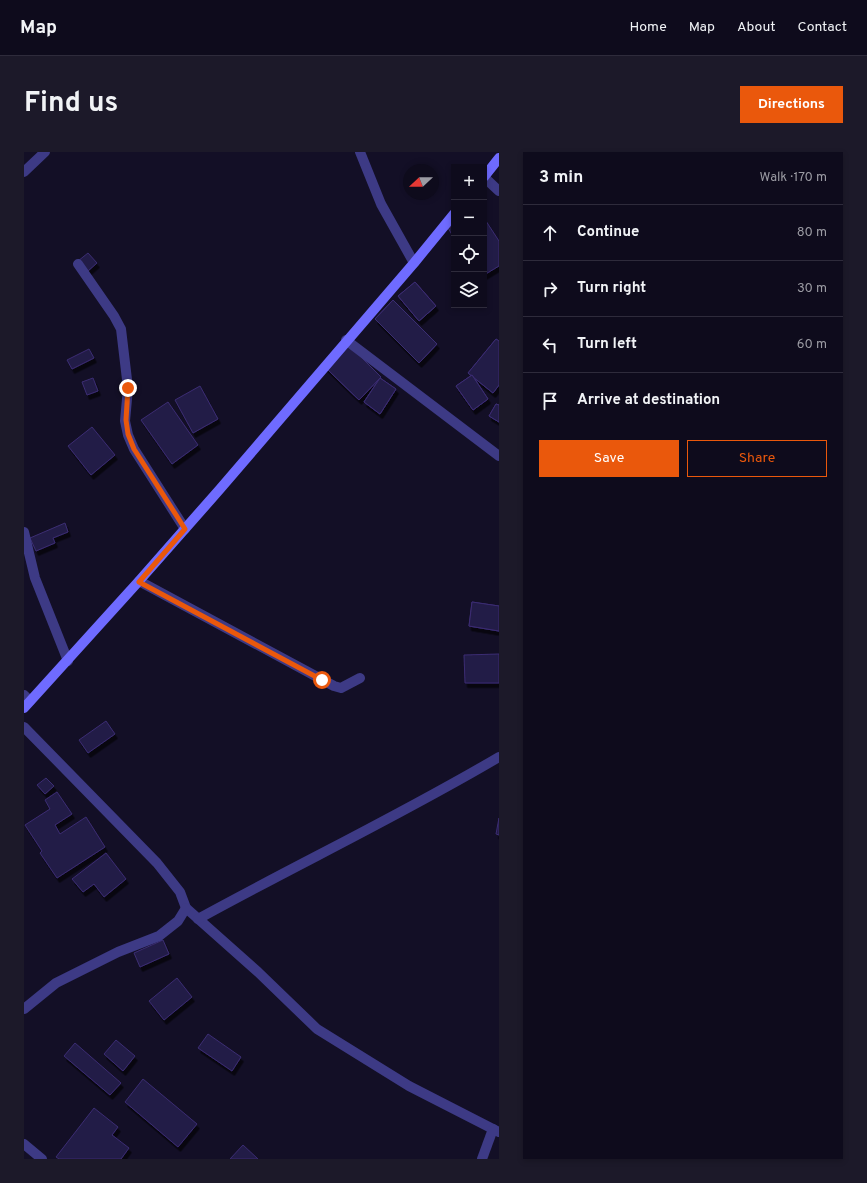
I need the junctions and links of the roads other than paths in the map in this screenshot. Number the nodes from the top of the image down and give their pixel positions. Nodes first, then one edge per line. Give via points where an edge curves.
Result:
1 (45, 152) edge
2 (360, 152) edge
3 (499, 158) edge
4 (24, 172) edge
5 (487, 173) edge
6 (487, 180) edge
7 (499, 191) edge
8 (451, 218) edge
9 (414, 263) junction
10 (78, 264) dead end
11 (346, 340) junction
12 (499, 456) edge
13 (185, 529) junction
14 (24, 532) edge
15 (139, 582) junction
16 (68, 660) junction
17 (360, 678) dead end
18 (26, 702) edge
19 (24, 727) edge
20 (499, 758) edge
21 (186, 908) junction
22 (198, 919) junction
23 (24, 1009) edge
24 (496, 1130) edge
25 (24, 1144) edge
26 (42, 1159) edge
27 (482, 1159) edge

1 - 4 street
2 - 9 street via 382,204
3 - 5 street
6 - 7 street
8 - 9 street
9 - 11 street
10 - 13 street via 121,329 128,388 126,420 130,440
11 - 12 street
11 - 13 street
13 - 15 street
14 - 16 street via 35,578
15 - 16 street
15 - 17 street via 334,686 341,688
16 - 18 street
19 - 21 street via 157,862 180,892
20 - 22 street
21 - 22 street
21 - 23 street via 178,921 159,936 118,952 56,983
22 - 24 street via 317,1029 409,1086
24 - 27 street
25 - 26 street

